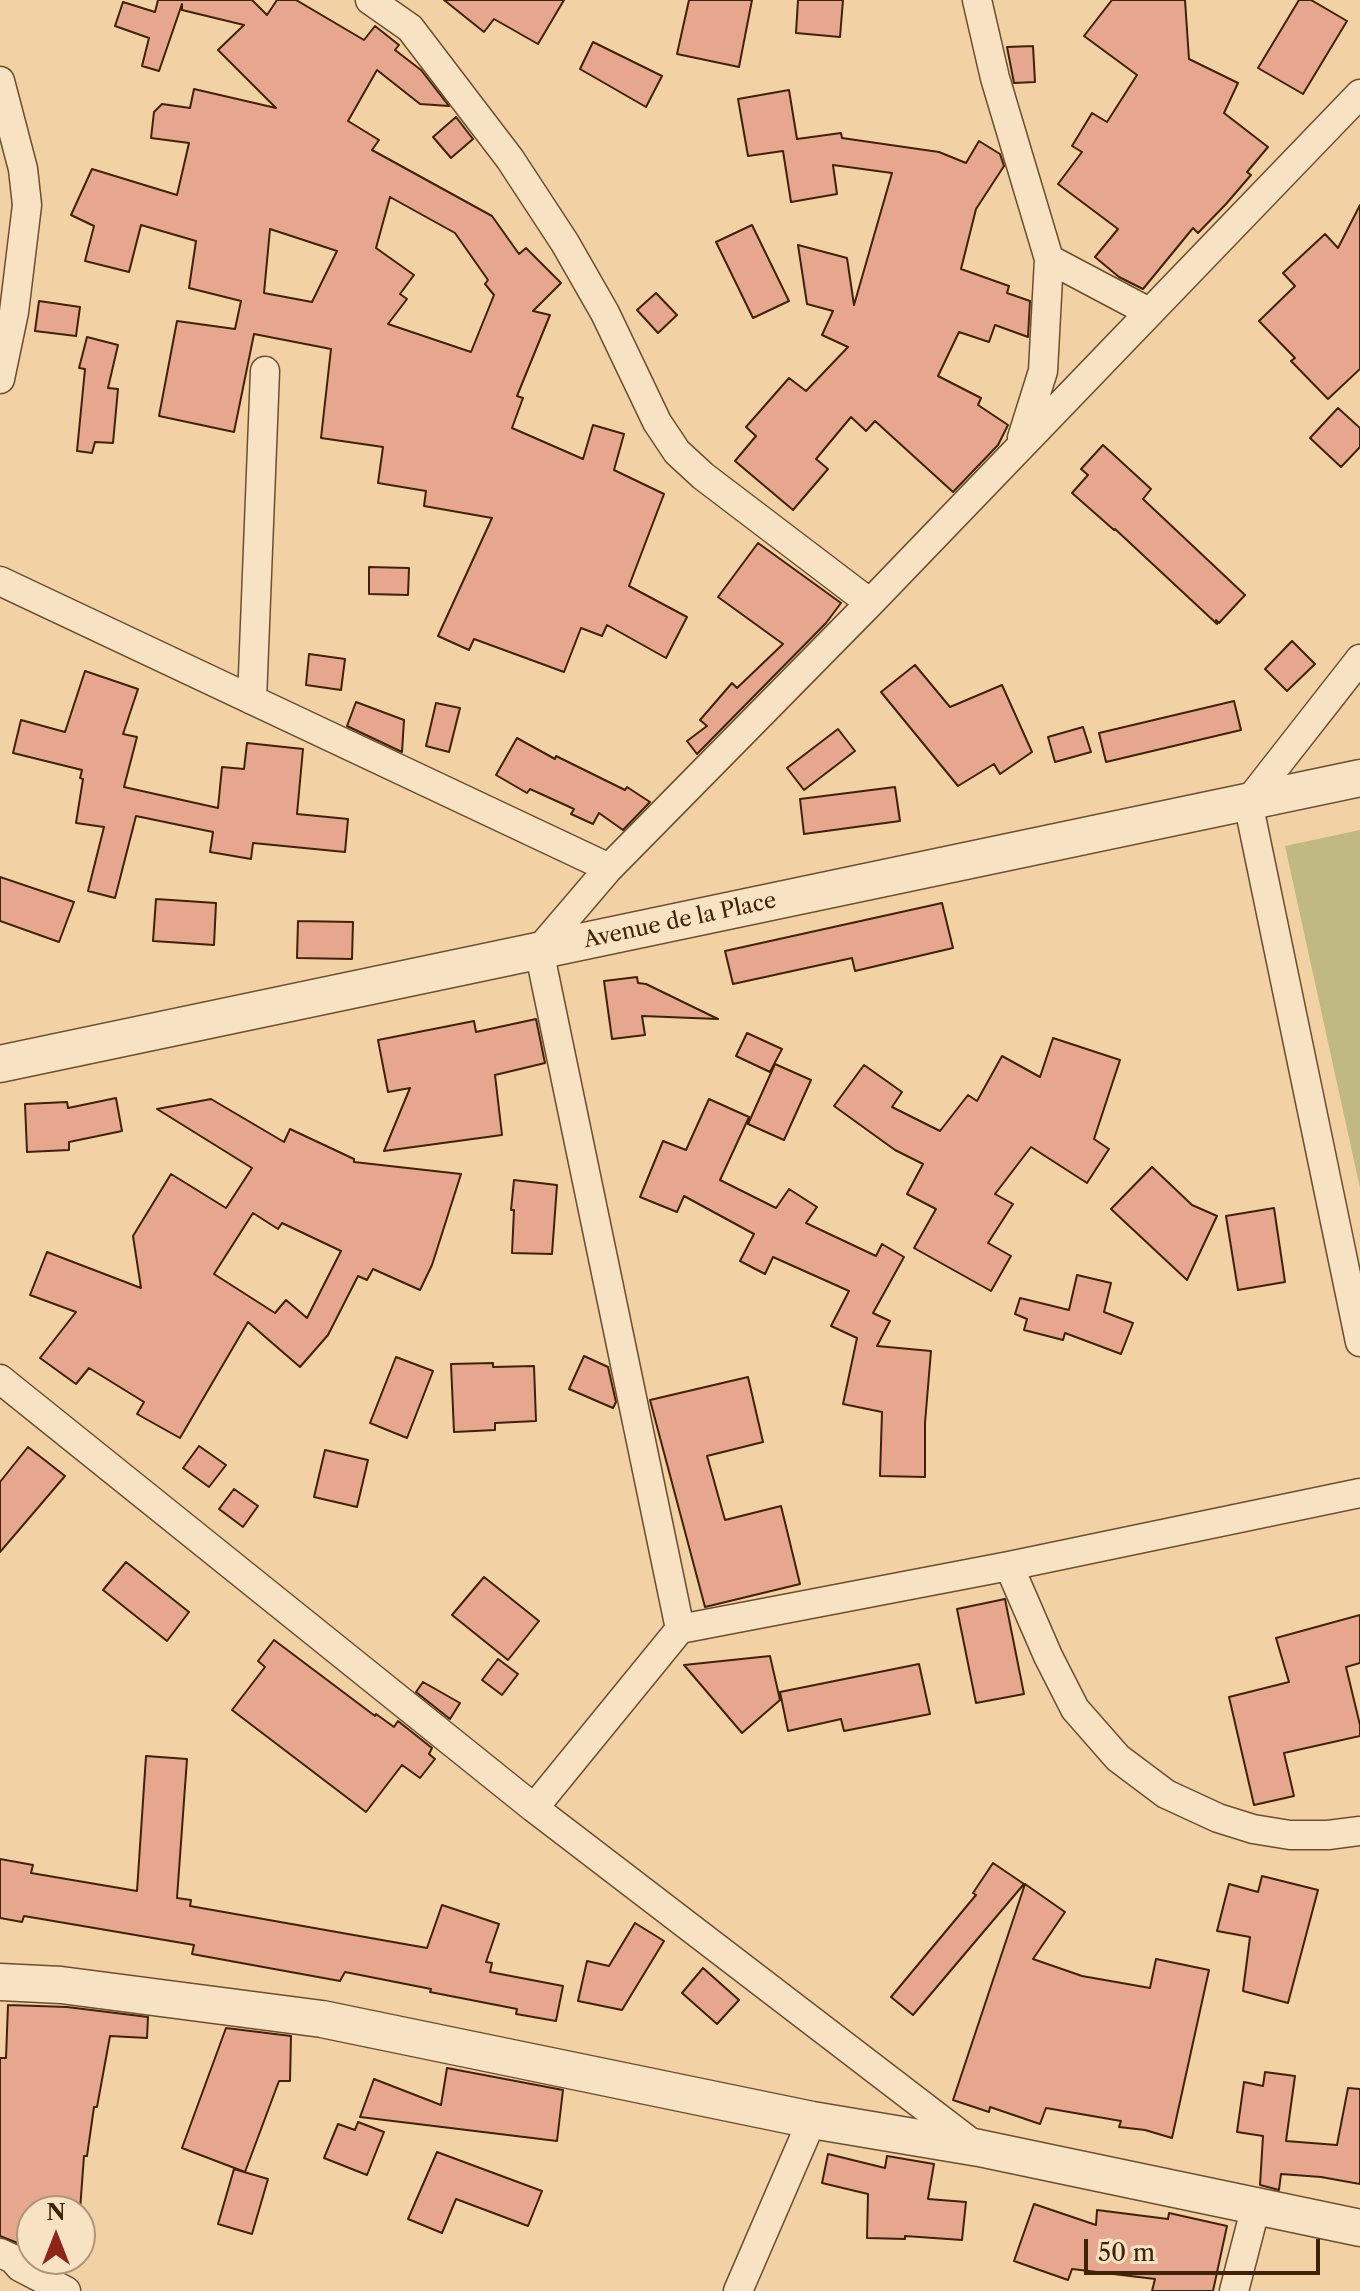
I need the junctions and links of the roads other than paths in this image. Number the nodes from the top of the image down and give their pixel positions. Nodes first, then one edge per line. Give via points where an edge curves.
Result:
1 (370, 0) edge
2 (977, 0) edge
3 (0, 81) edge
4 (1360, 94) edge
5 (1049, 259) junction
6 (1149, 312) junction
7 (265, 371) dead end
8 (0, 379) edge
9 (1020, 445) junction
10 (0, 581) edge
11 (870, 603) junction
12 (1360, 659) edge
13 (252, 700) junction
14 (1360, 778) edge
15 (1248, 802) junction
16 (609, 868) junction
17 (539, 950) junction
18 (0, 1064) edge
19 (1360, 1342) edge
20 (0, 1379) edge
21 (1360, 1493) edge
22 (1009, 1566) junction
23 (680, 1629) junction
24 (534, 1808) junction
25 (1360, 1831) edge
26 (0, 1982) edge
27 (812, 2120) junction
28 (979, 2148) junction
29 (1256, 2206) junction
30 (1360, 2228) edge
31 (0, 2253) edge
32 (66, 2291) edge
33 (738, 2291) edge
34 (1234, 2291) edge

1 - 11 street via 410,28 510,159 572,255 677,452
2 - 5 street
3 - 8 street via 27,205
4 - 6 street
5 - 6 street
5 - 9 street via 1043,371
6 - 9 street
7 - 13 street
9 - 11 street
10 - 13 street
11 - 16 street
12 - 15 street
13 - 16 street
14 - 15 street, Avenue de la Place
15 - 17 street, Avenue de la Place
15 - 19 street
16 - 17 street
17 - 18 street, Avenue de la Place
17 - 23 street
20 - 24 street
21 - 22 street
22 - 23 street
22 - 25 street via 1075,1709 1118,1758 1166,1794 1253,1829 1290,1835
23 - 24 street
24 - 28 street
26 - 27 street via 322,2019
27 - 28 street
27 - 33 street
28 - 29 street
29 - 30 street
29 - 34 street
31 - 32 street

